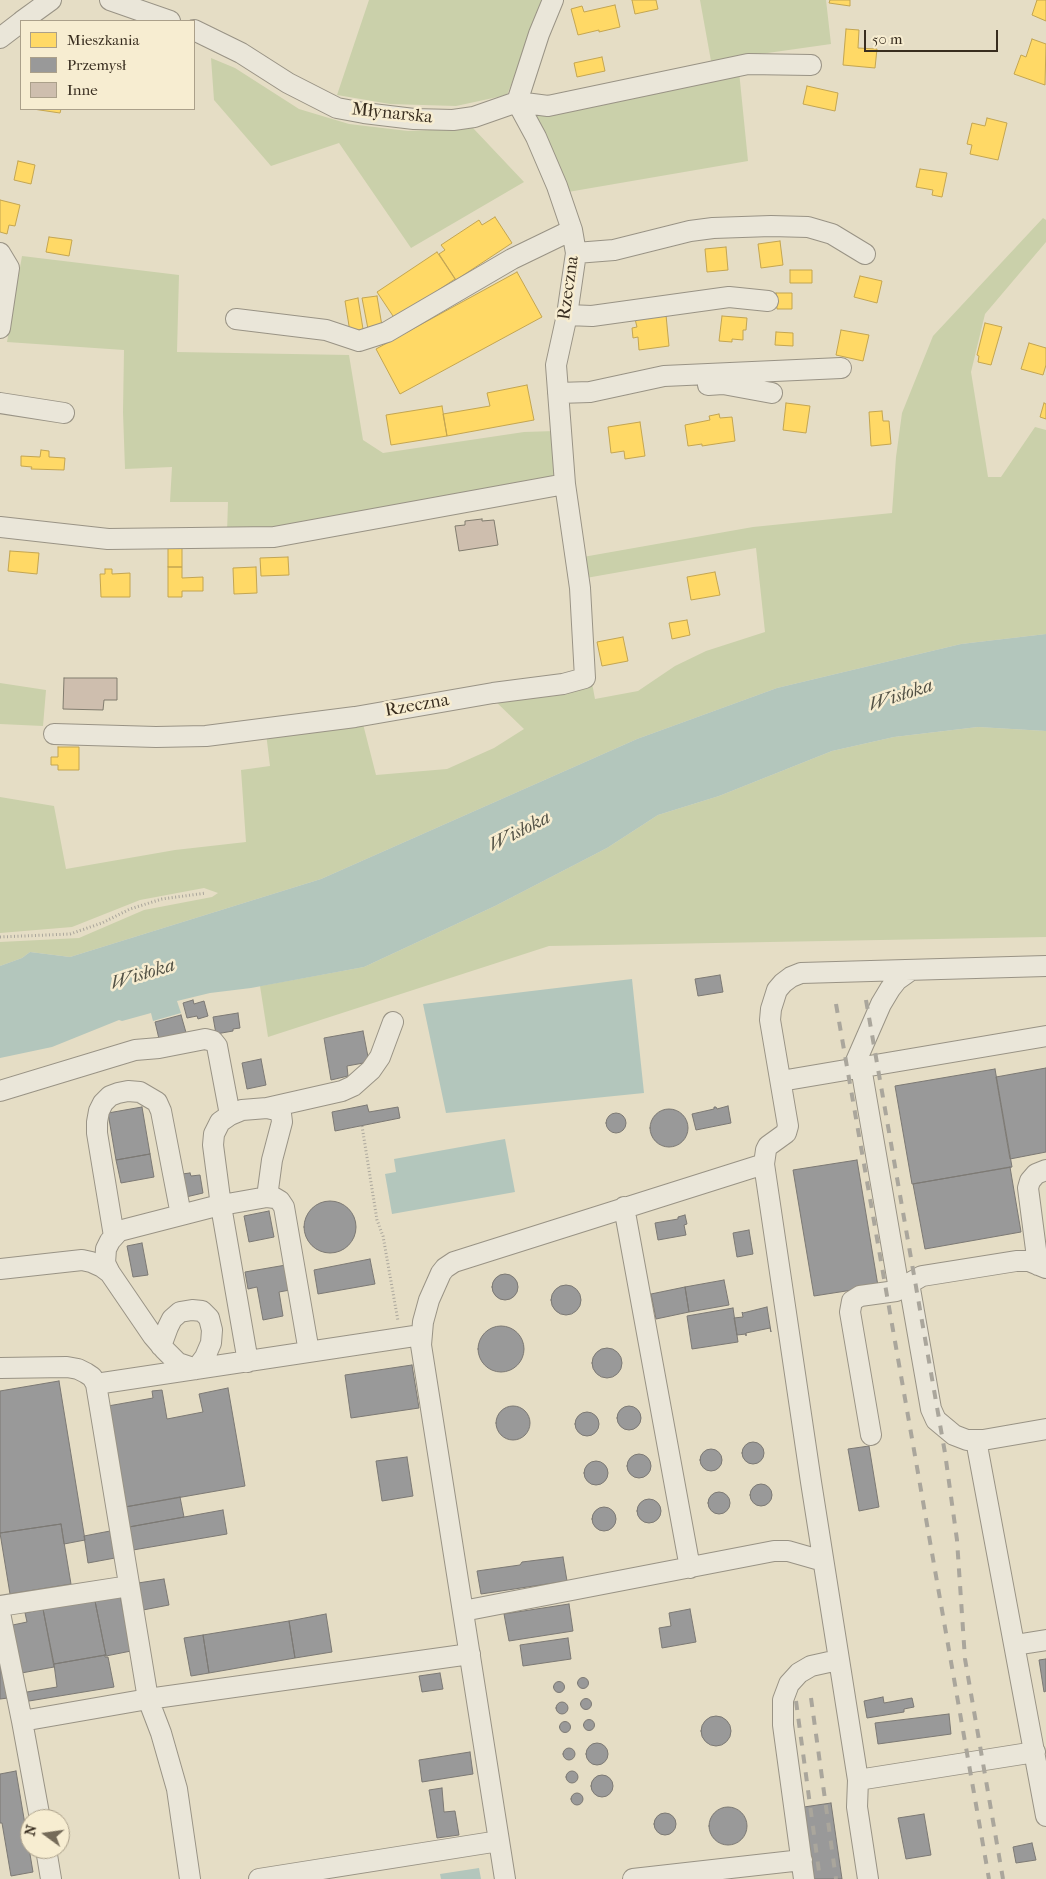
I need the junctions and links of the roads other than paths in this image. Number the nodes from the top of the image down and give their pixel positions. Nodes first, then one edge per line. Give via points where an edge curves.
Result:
1 (51, 0) edge
2 (110, 0) edge
3 (553, 0) edge
4 (25, 20) edge
5 (167, 20) edge
6 (20, 23) edge
7 (195, 30) edge
8 (0, 38) edge
9 (811, 65) dead end
10 (517, 102) junction
11 (572, 230) junction
12 (0, 253) edge
13 (576, 253) junction
14 (865, 254) dead end
15 (768, 301) dead end
16 (566, 315) junction
17 (236, 319) dead end
18 (0, 328) edge
19 (841, 368) dead end
20 (772, 393) dead end
21 (558, 401) junction
22 (0, 403) edge
23 (64, 413) dead end
24 (565, 484) junction
25 (0, 527) edge
26 (54, 734) dead end
27 (1046, 966) edge
28 (911, 970) junction
29 (394, 1022) dead end
30 (1046, 1036) edge
31 (857, 1068) junction
32 (781, 1081) junction
33 (0, 1091) edge
34 (267, 1108) junction
35 (230, 1115) junction
36 (764, 1164) junction
37 (1046, 1170) edge
38 (267, 1197) junction
39 (220, 1206) junction
40 (624, 1207) junction
41 (181, 1215) junction
42 (114, 1236) junction
43 (1042, 1266) edge
44 (0, 1269) edge
45 (110, 1274) junction
46 (904, 1286) junction
47 (421, 1336) junction
48 (161, 1346) junction
49 (309, 1352) junction
50 (248, 1362) junction
51 (0, 1368) edge
52 (196, 1369) junction
53 (96, 1384) junction
54 (1046, 1429) edge
55 (871, 1435) dead end
56 (976, 1440) junction
57 (823, 1561) junction
58 (690, 1568) junction
59 (129, 1586) junction
60 (0, 1606) edge
61 (463, 1611) junction
62 (0, 1613) edge
63 (1046, 1640) edge
64 (1015, 1645) junction
65 (470, 1654) junction
66 (838, 1660) junction
67 (148, 1699) junction
68 (22, 1721) junction
69 (1034, 1752) junction
70 (858, 1780) junction
71 (38, 1809) edge
72 (1046, 1816) edge
73 (499, 1841) junction
74 (48, 1859) edge
75 (803, 1870) edge
76 (52, 1879) edge
77 (190, 1879) edge
78 (259, 1879) edge
79 (505, 1879) edge
80 (633, 1879) edge
81 (868, 1879) edge

1 - 4 street
2 - 5 street
3 - 10 street
6 - 8 street
7 - 10 street, Młynarska via 226,44 288,83 337,108 364,114 453,120 474,117
9 - 10 street, Młynarska via 748,64 548,106
10 - 11 street, Rzeczna via 536,137
11 - 13 street, Rzeczna
11 - 17 street via 512,258 387,332 359,341 326,330
12 - 18 street via 10,268
13 - 14 street via 614,250 690,231 770,226 808,227 832,234
13 - 16 street, Rzeczna
15 - 16 street via 728,297 592,316
16 - 21 street, Rzeczna via 556,365
19 - 21 street via 664,376
20 - 21 street via 723,384 686,387 597,404
21 - 24 street, Rzeczna
22 - 23 street
24 - 25 street via 274,537 108,539
24 - 26 street, Rzeczna via 580,588 585,678 355,717 206,736
27 - 28 street
28 - 31 street via 897,980 881,1004
28 - 32 street via 801,973 782,983 774,999 770,1020
29 - 34 street via 380,1057 371,1070 352,1086
30 - 31 street
31 - 32 street
31 - 46 street
32 - 36 street via 788,1126 786,1132 768,1146
33 - 35 street via 135,1050 205,1039 217,1046
34 - 35 street via 242,1110
34 - 38 street via 281,1114 282,1122
35 - 39 street via 220,1122 212,1145
36 - 40 street
36 - 57 street
37 - 43 street via 1036,1174 1028,1188
38 - 39 street
38 - 49 street via 275,1198 284,1207
39 - 41 street
39 - 50 street
40 - 47 street via 449,1265 434,1288
40 - 58 street
41 - 42 street via 127,1228
41 - 42 street via 161,1111 156,1102 140,1092 118,1093 103,1102 96,1122
42 - 45 street via 106,1249
43 - 46 street via 1016,1261 922,1276
44 - 45 street via 82,1260
45 - 48 street
46 - 55 street via 860,1296 850,1306
46 - 56 street via 936,1420 954,1435
47 - 49 street
47 - 61 street
48 - 52 street via 178,1363
48 - 52 street via 172,1319 180,1312 202,1311 209,1318 211,1343
49 - 50 street
50 - 52 street
51 - 53 street via 67,1367 86,1373
52 - 53 street
53 - 59 street
54 - 56 street
56 - 64 street
57 - 58 street via 788,1551 774,1551
57 - 66 street
58 - 61 street
59 - 60 street
59 - 67 street
61 - 65 street
62 - 68 street
63 - 64 street
64 - 69 street
65 - 67 street
65 - 73 street
66 - 70 street
66 - 75 street via 811,1666 799,1673 789,1684 783,1700 783,1725
67 - 68 street
67 - 77 street via 177,1790
68 - 71 street
69 - 70 street
69 - 72 street
70 - 81 street via 857,1808
73 - 78 street
73 - 79 street
74 - 76 street
75 - 80 street

